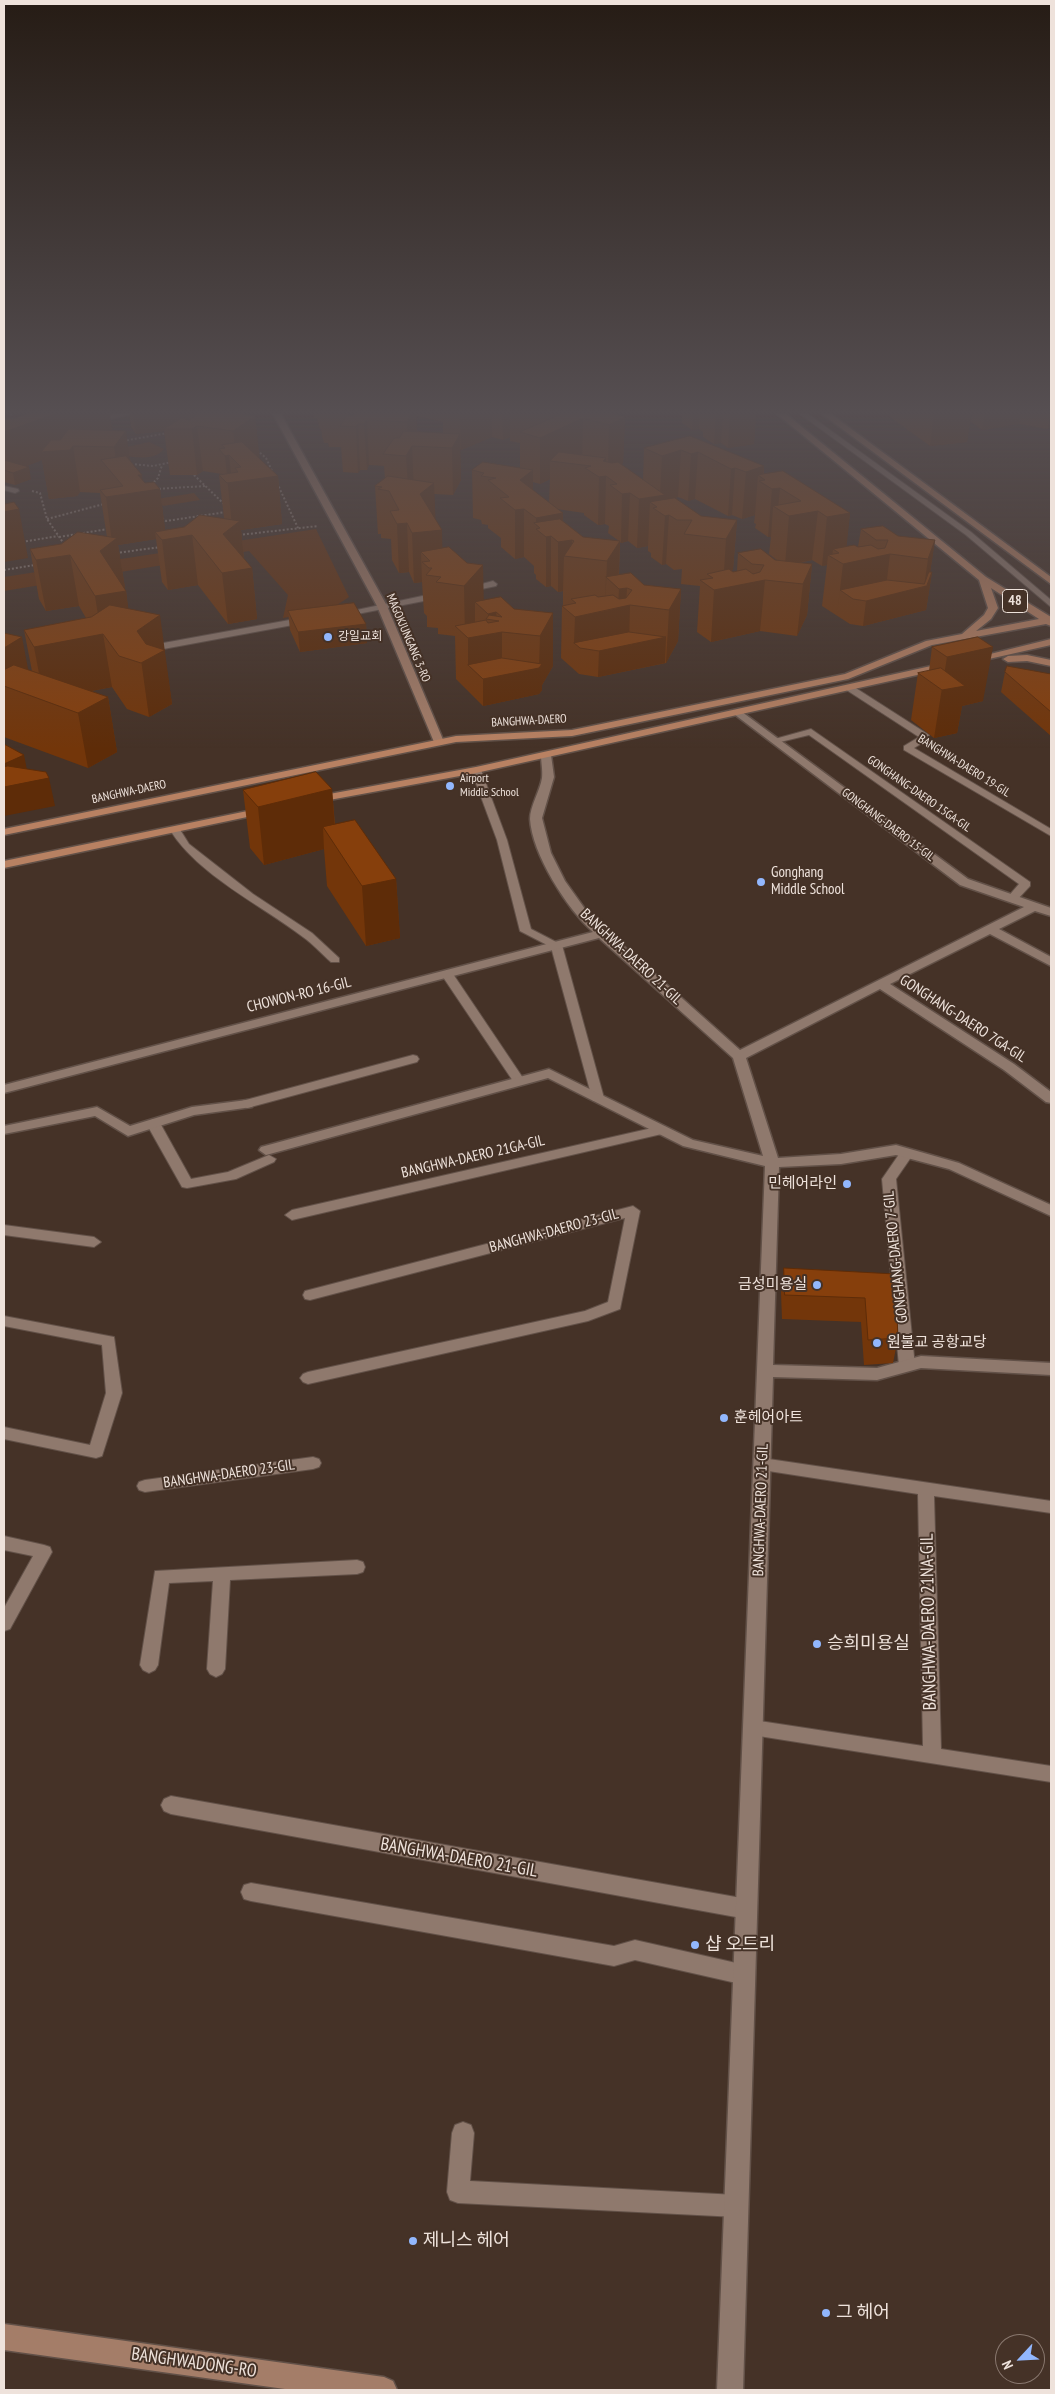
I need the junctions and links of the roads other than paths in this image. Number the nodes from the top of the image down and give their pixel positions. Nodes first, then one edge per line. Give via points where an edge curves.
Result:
1 (338, 526) edge
2 (918, 526) edge
3 (958, 526) edge
4 (977, 526) edge
5 (983, 579) junction
6 (1051, 581) edge
7 (494, 584) dead end
8 (1051, 604) edge
9 (382, 606) junction
10 (336, 614) edge
11 (319, 618) edge
12 (1050, 621) edge
13 (967, 634) junction
14 (1051, 642) edge
15 (141, 650) edge
16 (974, 660) junction
17 (1051, 663) edge
18 (848, 687) junction
19 (738, 712) junction
20 (776, 740) junction
21 (439, 742) junction
22 (546, 755) junction
23 (476, 770) junction
24 (306, 801) edge
25 (278, 807) edge
26 (175, 830) junction
27 (4, 832) edge
28 (1051, 833) edge
29 (4, 865) edge
30 (1012, 899) junction
31 (1035, 906) junction
32 (1051, 912) edge
33 (990, 929) junction
34 (602, 933) junction
35 (556, 945) junction
36 (335, 960) dead end
37 (1051, 962) edge
38 (447, 974) junction
39 (880, 984) junction
40 (739, 1056) junction
41 (413, 1059) dead end
42 (519, 1081) junction
43 (4, 1090) edge
44 (598, 1098) junction
45 (1051, 1099) edge
46 (246, 1104) joint
47 (153, 1123) junction
48 (4, 1130) edge
49 (662, 1130) junction
50 (907, 1153) junction
51 (268, 1155) joint
52 (772, 1163) junction
53 (1051, 1211) edge
54 (292, 1215) dead end
55 (4, 1230) edge
56 (94, 1242) dead end
57 (310, 1295) dead end
58 (4, 1321) edge
59 (907, 1366) junction
60 (1051, 1369) edge
61 (765, 1370) junction
62 (308, 1378) dead end
63 (4, 1433) edge
64 (313, 1463) dead end
65 (762, 1464) junction
66 (145, 1486) dead end
67 (926, 1488) junction
68 (1051, 1507) edge
69 (4, 1543) edge
70 (357, 1567) dead end
71 (222, 1573) junction
72 (4, 1624) edge
73 (149, 1665) dead end
74 (216, 1669) dead end
75 (753, 1728) junction
76 (932, 1755) junction
77 (1051, 1774) edge
78 (171, 1805) dead end
79 (251, 1892) dead end
80 (747, 1909) junction
81 (745, 1975) junction
82 (463, 2133) dead end
83 (737, 2206) junction
84 (8, 2341) edge
85 (384, 2390) edge
86 (730, 2390) edge

1 - 9 street, MAGOKJUNGANG 3-RO
2 - 5 main road, 48
3 - 8 lane via 1013,568
4 - 6 main road, 48
5 - 12 main road, 48
5 - 13 main road via 993,608 988,617
7 - 9 lane
9 - 10 lane
9 - 21 street, MAGOKJUNGANG 3-RO
11 - 15 lane
12 - 13 main road, BANGHWA-DAERO
13 - 21 main road, BANGHWA-DAERO via 929,642 848,676 582,731
14 - 16 main road
16 - 17 main road via 1026,658
16 - 18 main road
18 - 19 main road
18 - 28 lane, BANGHWA-DAERO 19-GIL via 926,737 907,748
19 - 20 street, GONGHANG-DAERO 15-GIL
19 - 22 main road
20 - 30 street, GONGHANG-DAERO 15-GIL via 964,882
20 - 30 lane, GONGHANG-DAERO 15GA-GIL via 810,732 1026,884
21 - 27 main road, BANGHWA-DAERO
22 - 23 main road
22 - 34 street, BANGHWA-DAERO 21-GIL via 548,777 536,818 545,853 559,881 586,919
23 - 24 main road
23 - 35 lane via 502,840 526,931
25 - 26 main road
26 - 29 main road
26 - 36 lane via 185,846 249,896 308,935
30 - 31 street, GONGHANG-DAERO 15-GIL
31 - 32 street, GONGHANG-DAERO 15-GIL
31 - 33 street
33 - 37 street
33 - 39 street
34 - 35 street, CHOWON-RO 16-GIL
34 - 40 street, BANGHWA-DAERO 21-GIL
35 - 38 street, CHOWON-RO 16-GIL
35 - 44 lane
38 - 42 lane
38 - 43 street, CHOWON-RO 16-GIL
39 - 40 street
39 - 45 street, GONGHANG-DAERO 7GA-GIL via 1009,1067
40 - 52 street, BANGHWA-DAERO 21-GIL
41 - 46 lane
42 - 44 street via 549,1073
42 - 51 street
44 - 49 street
46 - 47 street via 192,1111
47 - 48 street via 128,1131 97,1110
47 - 51 lane via 187,1184 231,1176
49 - 52 street via 688,1143
49 - 54 lane, BANGHWA-DAERO 21GA-GIL
50 - 52 street via 896,1150 842,1159
50 - 53 street via 954,1166
50 - 59 lane, GONGHANG-DAERO 7-GIL via 889,1179
52 - 61 street, BANGHWA-DAERO 21-GIL
55 - 56 lane
57 - 62 lane, BANGHWA-DAERO 23-GIL via 633,1211 614,1305 588,1316
58 - 63 lane via 109,1342 114,1393 96,1452
59 - 60 street via 921,1362
59 - 61 street via 877,1374
61 - 65 street, BANGHWA-DAERO 21-GIL
64 - 66 lane, BANGHWA-DAERO 23-GIL
65 - 67 lane
65 - 75 street, BANGHWA-DAERO 21-GIL
67 - 68 lane
67 - 76 lane, BANGHWA-DAERO 21NA-GIL
69 - 72 lane via 44,1552
70 - 71 lane
71 - 73 lane via 162,1576
71 - 74 lane
75 - 76 lane
75 - 80 street, BANGHWA-DAERO 21-GIL
76 - 77 lane
78 - 80 lane, BANGHWA-DAERO 21-GIL
79 - 81 lane via 614,1956 635,1950
80 - 81 street, BANGHWA-DAERO 21-GIL
81 - 83 street, BANGHWA-DAERO 21-GIL
82 - 83 lane via 458,2192
83 - 86 street, BANGHWA-DAERO 21-GIL
84 - 85 street, BANGHWADONG-RO

